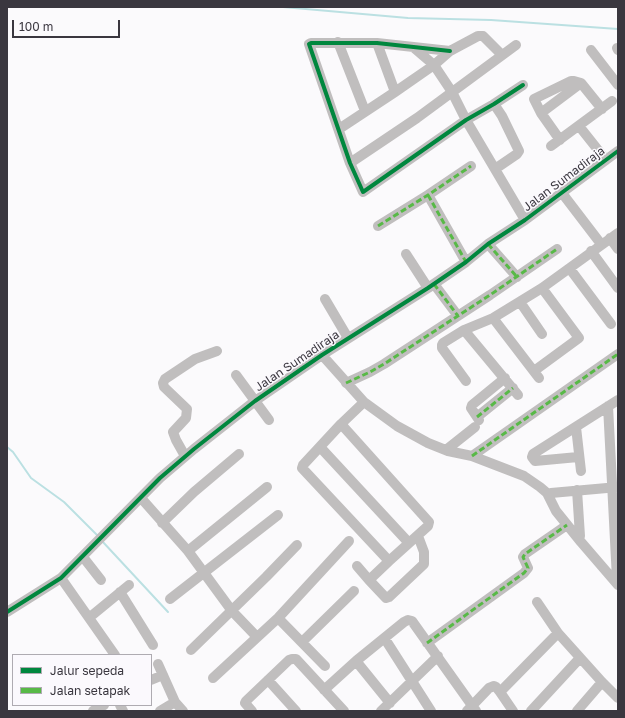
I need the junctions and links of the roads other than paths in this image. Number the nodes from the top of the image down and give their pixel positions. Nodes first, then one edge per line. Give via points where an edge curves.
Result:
1 (338, 42) junction
2 (376, 43) junction
3 (516, 45) dead end
4 (413, 47) junction
5 (591, 50) dead end
6 (450, 51) junction
7 (501, 54) junction
8 (434, 66) junction
9 (581, 83) junction
10 (523, 85) dead end
11 (618, 85) edge
12 (395, 92) junction
13 (452, 92) junction
14 (612, 101) dead end
15 (494, 104) junction
16 (602, 109) junction
17 (365, 111) junction
18 (542, 112) junction
19 (466, 120) junction
20 (579, 126) junction
21 (339, 129) junction
22 (560, 140) junction
23 (551, 146) dead end
24 (618, 151) edge
25 (606, 160) junction
26 (350, 163) junction
27 (471, 166) dead end
28 (495, 169) junction
29 (562, 193) junction
30 (428, 195) junction
31 (525, 220) junction
32 (378, 226) dead end
33 (614, 235) edge
34 (488, 244) junction
35 (601, 244) junction
36 (557, 249) dead end
37 (618, 249) edge
38 (591, 251) junction
39 (406, 254) dead end
40 (466, 262) junction
41 (570, 269) junction
42 (517, 277) junction
43 (431, 286) junction
44 (542, 288) junction
45 (618, 288) edge
46 (325, 299) dead end
47 (520, 302) junction
48 (458, 316) junction
49 (493, 318) junction
50 (610, 324) dead end
51 (464, 330) junction
52 (542, 334) dead end
53 (348, 338) junction
54 (217, 351) dead end
55 (618, 354) edge
56 (322, 355) junction
57 (236, 375) dead end
58 (505, 378) junction
59 (466, 381) dead end
60 (346, 383) junction
61 (618, 400) edge
62 (255, 401) junction
63 (364, 402) junction
64 (608, 406) junction
65 (269, 420) dead end
66 (477, 421) junction
67 (341, 424) junction
68 (576, 427) junction
69 (320, 447) junction
70 (446, 450) junction
71 (239, 454) dead end
72 (185, 456) junction
73 (472, 456) junction
74 (578, 458) junction
75 (581, 471) dead end
76 (267, 487) dead end
77 (615, 488) edge
78 (577, 490) junction
79 (551, 493) dead end
80 (141, 498) junction
81 (278, 515) dead end
82 (162, 523) junction
83 (566, 524) junction
84 (418, 536) junction
85 (580, 536) dead end
86 (349, 541) dead end
87 (410, 543) junction
88 (297, 544) dead end
89 (188, 551) junction
90 (83, 557) junction
91 (389, 561) junction
92 (357, 566) dead end
93 (204, 572) junction
94 (61, 578) junction
95 (101, 580) dead end
96 (369, 580) junction
97 (618, 582) edge
98 (129, 585) dead end
99 (354, 591) dead end
100 (120, 592) junction
101 (170, 599) dead end
102 (537, 602) dead end
103 (232, 611) junction
104 (7, 612) edge
105 (90, 618) junction
106 (278, 618) junction
107 (558, 634) junction
108 (257, 637) junction
109 (384, 639) junction
110 (302, 642) junction
111 (428, 643) junction
112 (153, 645) dead end
113 (191, 650) dead end
114 (113, 654) edge
115 (438, 656) junction
116 (580, 658) junction
117 (356, 661) junction
118 (158, 664) dead end
119 (324, 666) dead end
120 (163, 674) junction
121 (213, 678) dead end
122 (152, 680) edge
123 (268, 680) junction
124 (412, 682) junction
125 (602, 682) junction
126 (324, 690) junction
127 (500, 692) junction
128 (618, 698) edge
129 (390, 703) junction
130 (102, 706) edge
131 (180, 708) edge
132 (472, 709) edge
133 (428, 710) edge
134 (93, 711) edge
135 (160, 711) edge
136 (252, 711) edge
137 (296, 711) edge
138 (344, 711) edge
139 (381, 711) edge
140 (513, 711) edge
141 (531, 711) edge
142 (577, 711) edge

1 - 2 street
1 - 17 street
1 - 21 street via 311,43 308,46
2 - 4 street
2 - 12 street
3 - 7 street
4 - 6 street
4 - 8 street
5 - 11 street
6 - 7 street via 483,36
6 - 8 street
7 - 13 street
8 - 12 street
8 - 13 street
9 - 16 street
9 - 18 street
9 - 18 street via 571,81 534,99
10 - 15 street
12 - 17 street
13 - 19 street
13 - 26 street
14 - 16 street
15 - 19 street
15 - 28 street via 519,151
16 - 20 street
17 - 21 street
18 - 22 street
19 - 26 street via 364,192
19 - 28 street
20 - 22 street
20 - 25 street
21 - 26 street
22 - 23 street
24 - 25 street, Jalan Sumadiraja
25 - 29 street, Jalan Sumadiraja
27 - 30 street
28 - 31 street
29 - 31 street, Jalan Sumadiraja
29 - 35 street
30 - 32 street
30 - 40 street
31 - 34 street, Jalan Sumadiraja
33 - 35 street
33 - 37 street
34 - 40 street, Jalan Sumadiraja
34 - 42 street
35 - 38 street
36 - 42 street
38 - 41 street
38 - 45 street
39 - 43 street
40 - 43 street, Jalan Sumadiraja
41 - 44 street
41 - 50 street
42 - 48 street
43 - 48 street
43 - 53 street, Jalan Sumadiraja
44 - 47 street
44 - 49 street via 579,338 537,374
46 - 53 street
47 - 49 street
47 - 52 street
48 - 60 street via 384,364
49 - 51 street
51 - 58 street
51 - 59 street via 442,345
53 - 56 street, Jalan Sumadiraja
54 - 72 street via 195,359 163,383 187,409 186,418 173,432
55 - 73 street
56 - 60 street
56 - 62 street, Jalan Sumadiraja
57 - 62 street
58 - 66 street via 472,405
58 - 66 street via 515,392
60 - 63 street
61 - 64 street
62 - 65 street
62 - 72 street, Jalan Sumadiraja
63 - 67 street
63 - 70 street via 397,426
64 - 68 street
64 - 77 street
66 - 70 street
67 - 69 street
67 - 84 street via 429,522
68 - 74 street
68 - 74 street via 532,457 535,461
69 - 87 street
69 - 91 street via 303,465 303,470
70 - 73 street
71 - 82 street
72 - 80 street, Jalan Sumadiraja
73 - 83 street via 524,476 540,487 547,493
74 - 75 street
76 - 89 street
77 - 78 street
77 - 97 street
78 - 79 street
78 - 85 street
80 - 82 street
80 - 90 street, Jalan Sumadiraja
81 - 93 street
82 - 89 street
83 - 97 street
83 - 111 street via 525,554 523,557 528,568 524,573
84 - 87 street
84 - 96 street via 424,552 424,564 389,598 386,598
86 - 106 street
87 - 91 street
88 - 103 street
89 - 93 street
90 - 94 street, Jalan Sumadiraja
90 - 95 street
91 - 96 street
92 - 96 street
93 - 101 street
93 - 103 street
94 - 104 street, Jalan Sumadiraja
94 - 105 street
98 - 100 street
99 - 110 street
100 - 105 street
100 - 112 street
102 - 107 street
103 - 108 street
103 - 113 street
105 - 114 street
106 - 108 street
106 - 110 street
107 - 116 street
107 - 127 street
108 - 121 street
109 - 111 street via 408,620 412,621
109 - 117 street
109 - 124 street
110 - 119 street
111 - 115 street
115 - 124 street
115 - 132 street
116 - 125 street
116 - 141 street
117 - 126 street
117 - 129 street
118 - 120 street
120 - 122 street
120 - 131 street
123 - 126 street via 292,659 296,660
123 - 136 street via 246,701
123 - 137 street
124 - 129 street
124 - 133 street
125 - 128 street
125 - 142 street
126 - 138 street
127 - 132 street via 496,686 489,688
127 - 140 street
129 - 139 street
130 - 134 street
131 - 135 street

